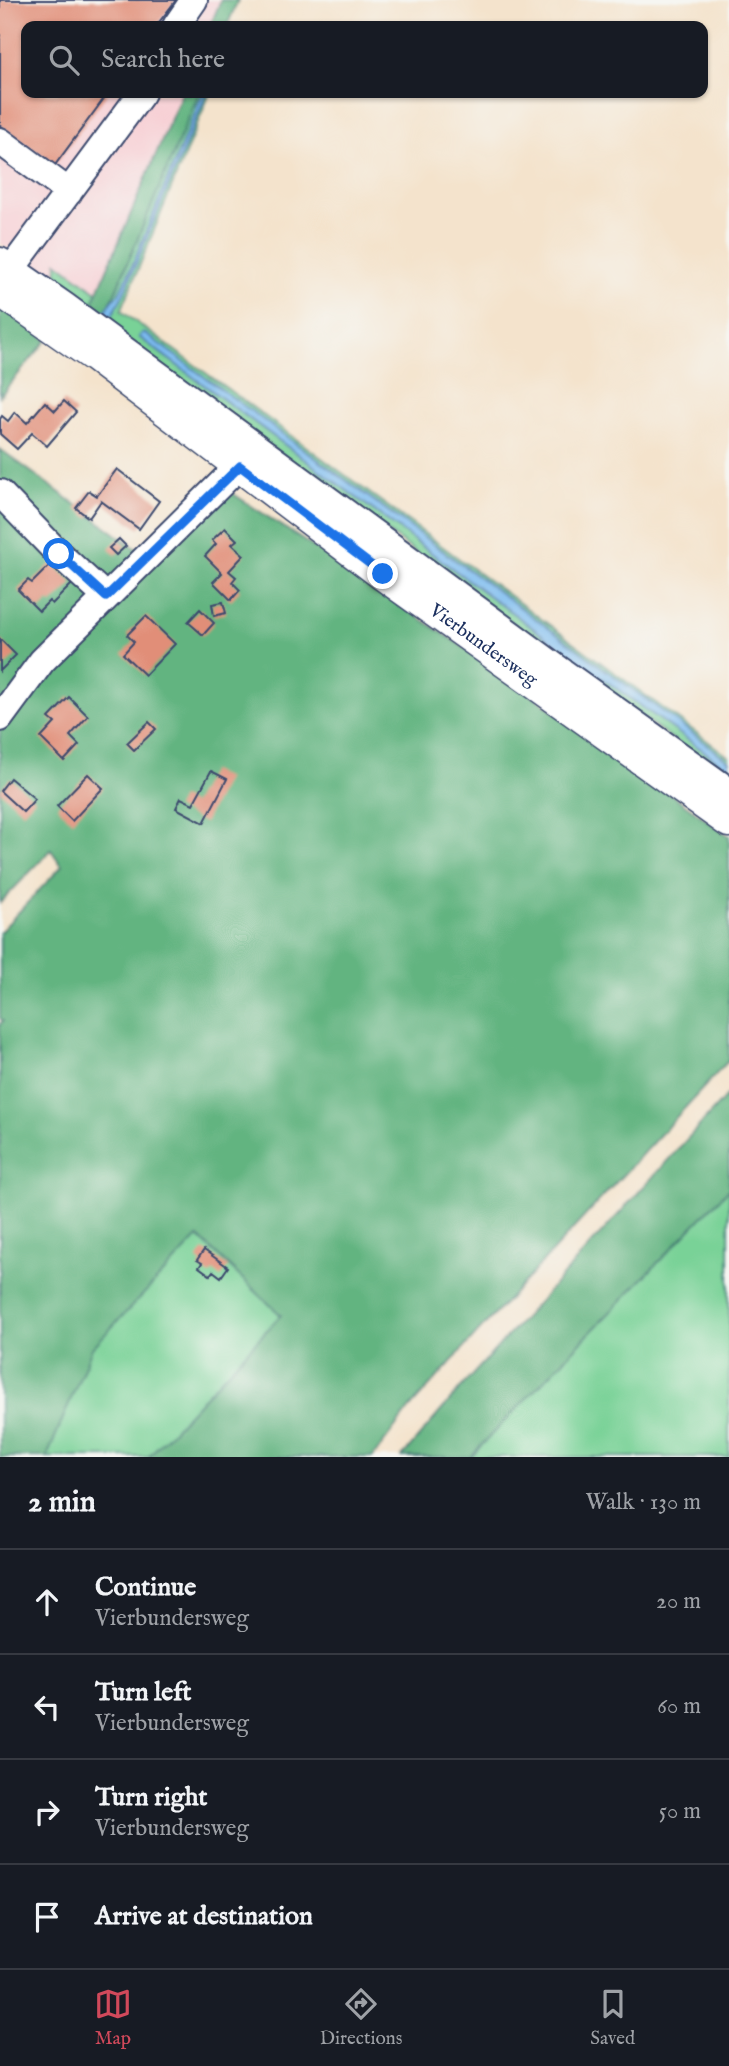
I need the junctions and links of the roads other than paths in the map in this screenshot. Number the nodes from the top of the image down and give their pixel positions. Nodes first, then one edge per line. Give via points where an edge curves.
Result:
1 (194, 0) edge
2 (179, 21) edge
3 (138, 98) edge
4 (0, 141) edge
5 (69, 192) junction
6 (3, 276) edge
7 (248, 457) junction
8 (0, 493) edge
9 (106, 597) junction
10 (0, 718) edge
11 (729, 791) edge
12 (729, 821) edge

1 - 2 street
3 - 5 street
4 - 5 street
5 - 6 street
6 - 7 main road, Vierbundersweg via 94,356
7 - 9 street
7 - 11 street, Vierbundersweg
7 - 12 main road, Vierbundersweg via 383,574
8 - 9 street
9 - 10 street via 42,661

